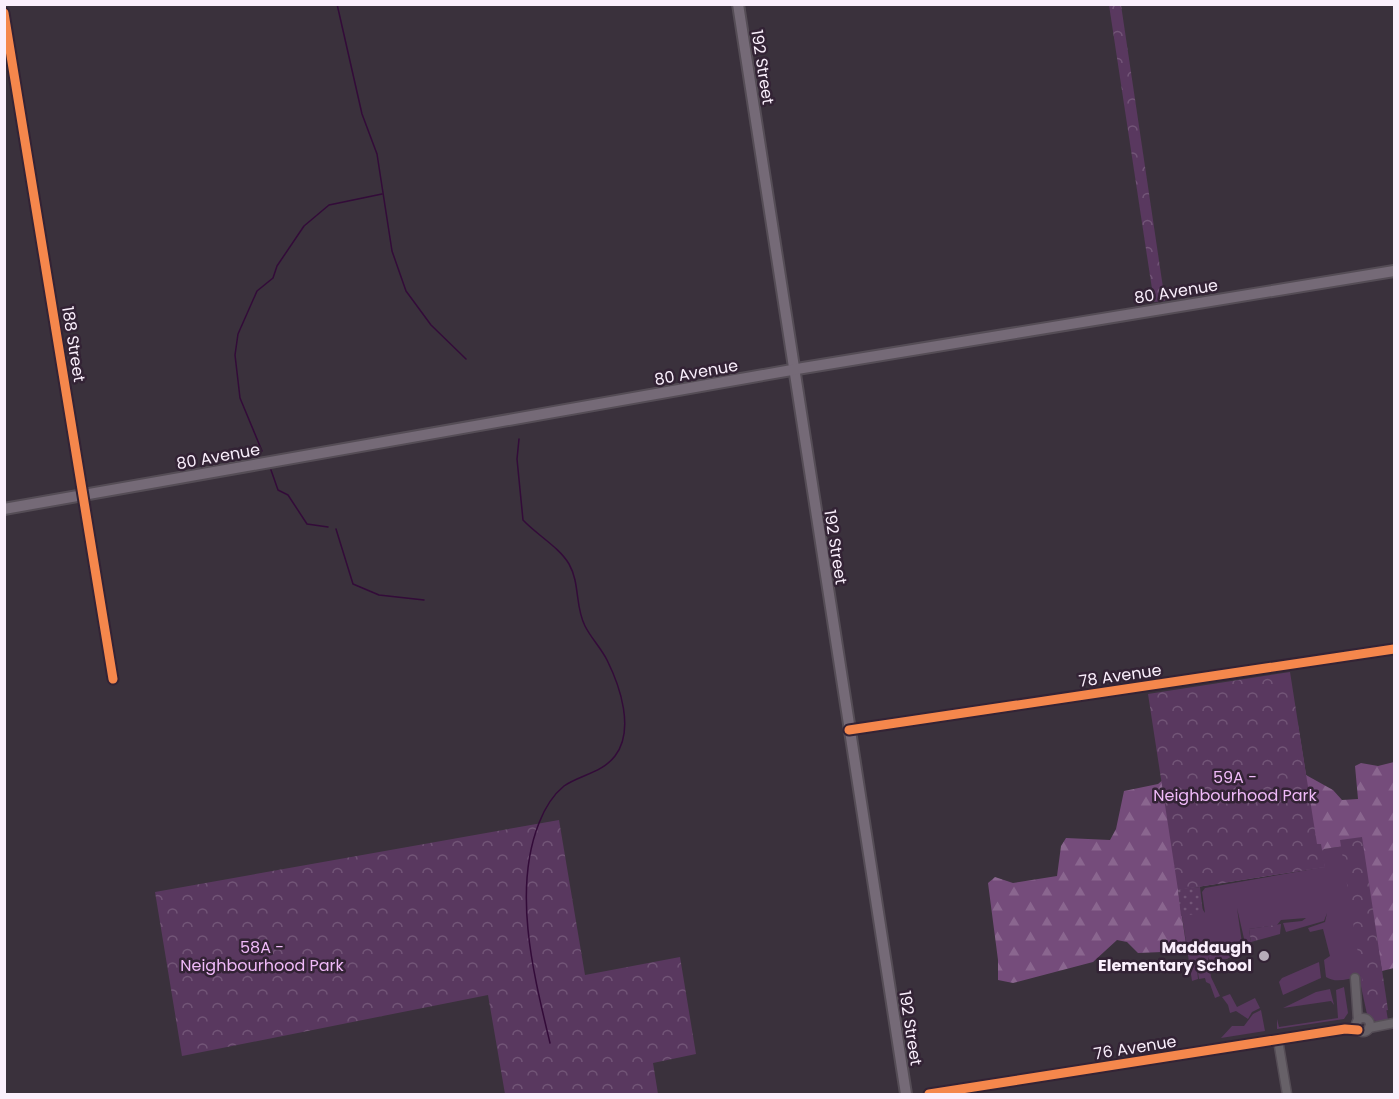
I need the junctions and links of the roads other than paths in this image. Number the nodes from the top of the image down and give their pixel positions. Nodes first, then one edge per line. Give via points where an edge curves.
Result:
1 (738, 4) edge
2 (4, 13) edge
3 (1395, 271) edge
4 (794, 370) junction
5 (83, 495) junction
6 (4, 509) edge
7 (1395, 649) edge
8 (113, 679) dead end
9 (849, 730) junction
10 (1355, 978) dead end
11 (1395, 1023) edge
12 (1363, 1024) junction
13 (1278, 1040) junction
14 (906, 1095) edge
15 (928, 1095) edge
16 (1287, 1095) edge

1 - 4 main road, 192 Street
2 - 5 street, 188 Street
3 - 4 main road, 80 Avenue
4 - 5 main road, 80 Avenue
4 - 9 main road, 192 Street
5 - 6 main road, 80 Avenue
5 - 8 street, 188 Street
7 - 9 street, 78 Avenue
9 - 14 main road, 192 Street
10 - 12 street
11 - 12 street, 76 Avenue
12 - 13 street, 76 Avenue
13 - 15 street, 76 Avenue
13 - 16 street

